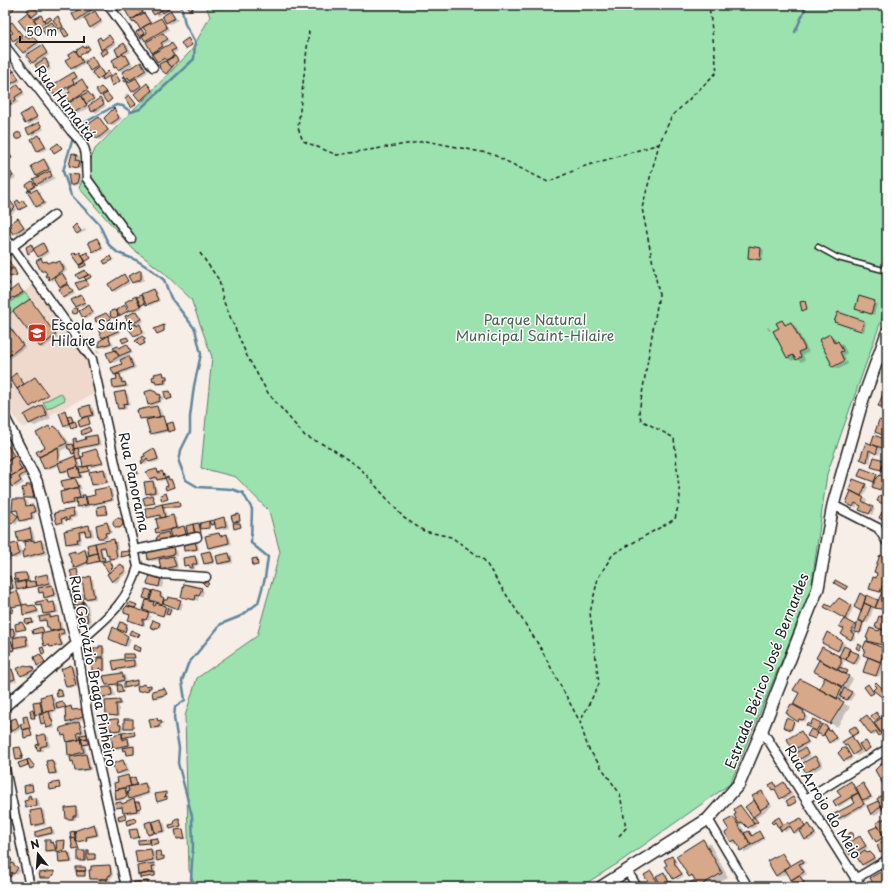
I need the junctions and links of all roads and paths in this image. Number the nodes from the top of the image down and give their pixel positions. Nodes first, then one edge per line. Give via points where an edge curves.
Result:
1 (108, 5) edge
2 (709, 5) edge
3 (309, 31) dead end
4 (5, 46) edge
5 (153, 67) dead end
6 (659, 144) junction
7 (54, 215) dead end
8 (5, 237) edge
9 (131, 239) dead end
10 (818, 248) dead end
11 (8, 249) edge
12 (200, 253) dead end
13 (887, 271) edge
14 (887, 333) edge
15 (5, 419) edge
16 (833, 505) junction
17 (197, 537) dead end
18 (887, 542) edge
19 (134, 550) junction
20 (138, 567) junction
21 (206, 577) dead end
22 (77, 644) junction
23 (5, 706) edge
24 (580, 722) junction
25 (762, 730) junction
26 (887, 749) edge
27 (5, 769) edge
28 (806, 799) junction
29 (708, 819) junction
30 (619, 836) dead end
31 (887, 860) edge
32 (627, 870) junction
33 (856, 878) junction
34 (30, 887) edge
35 (126, 887) edge
36 (601, 887) edge
37 (637, 887) edge
38 (748, 887) edge
39 (861, 887) edge

1 - 5 street
2 - 6 path via 717,72 672,116
3 - 6 path via 298,128 303,141 337,155 426,141 492,154 548,182 582,167
4 - 9 street, Rua Humaitá via 81,142 87,157 87,180
6 - 24 path via 642,208 659,294 639,412 642,420 674,438 680,498 675,519 613,554 598,578 590,613 599,684
7 - 11 street
8 - 11 street, Rua Panorama
10 - 13 lane via 838,258
11 - 19 street, Rua Panorama via 92,359
12 - 24 path via 219,280 223,300 247,356 268,393 305,436 331,448 361,469 404,518 424,531 451,537 484,560 540,647
14 - 16 main road, Estrada Bérico José Bernardes via 863,399
15 - 22 street, Rua Gervázio Braga Pinheiro via 37,482
16 - 18 street via 878,528
16 - 25 main road, Estrada Bérico José Bernardes via 818,588
17 - 19 street
19 - 20 street, Rua Panorama
20 - 21 street via 161,574
20 - 22 street, Rua Panorama via 133,585 122,603
22 - 23 street, Rua Panorama
22 - 35 street, Rua Gervázio Braga Pinheiro via 87,712
24 - 30 path via 588,748 620,794 626,828
25 - 28 street, Rua Arroio do Meio
25 - 29 main road, Estrada Bérico José Bernardes via 739,784
26 - 28 street
27 - 34 street
28 - 33 street, Rua Arroio do Meio
29 - 32 main road, Estrada Bérico José Bernardes
29 - 38 street
31 - 33 street
32 - 36 main road, Estrada Bérico José Bernardes
32 - 37 street
33 - 39 street, Rua Arroio do Meio

